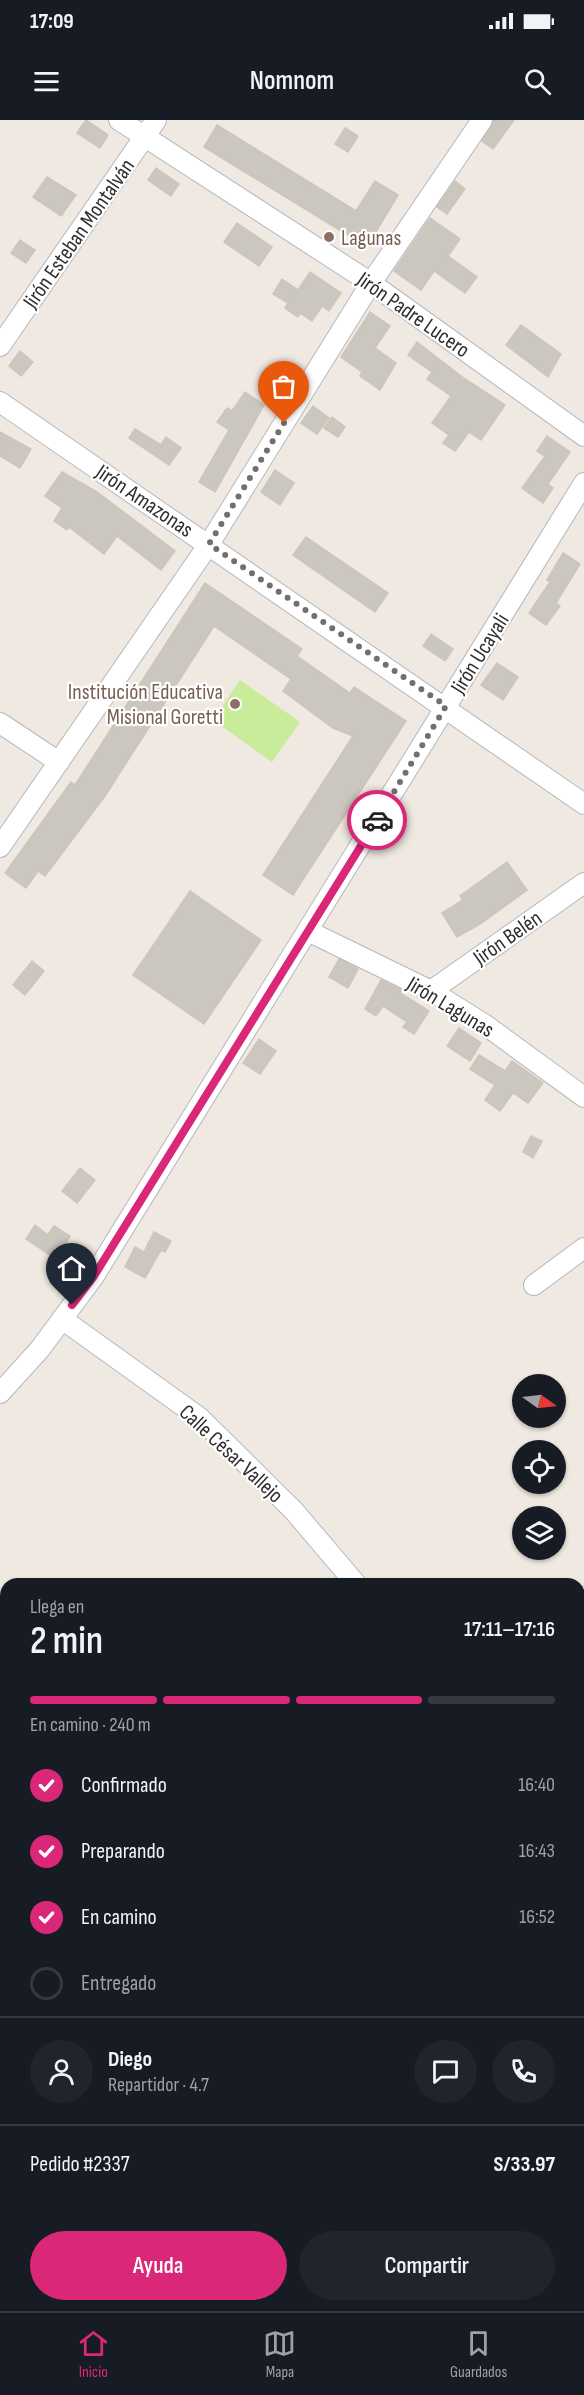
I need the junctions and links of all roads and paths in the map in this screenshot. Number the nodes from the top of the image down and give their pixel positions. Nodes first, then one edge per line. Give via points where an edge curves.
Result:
1 (118, 120) edge
2 (156, 120) edge
3 (482, 120) edge
4 (144, 138) junction
5 (371, 283) junction
6 (0, 346) edge
7 (0, 402) edge
8 (584, 436) edge
9 (584, 483) edge
10 (209, 544) junction
11 (446, 706) junction
12 (0, 723) edge
13 (59, 762) junction
14 (584, 804) edge
15 (0, 847) edge
16 (584, 883) edge
17 (308, 931) junction
18 (431, 991) junction
19 (584, 1097) edge
20 (584, 1248) edge
21 (534, 1285) dead end
22 (62, 1319) junction
23 (0, 1393) edge
24 (351, 1578) edge

1 - 4 street, Jirón Padre Lucero
2 - 4 street, Jirón Esteban Montalván
3 - 5 street
4 - 5 street, Jirón Padre Lucero
4 - 6 street, Jirón Esteban Montalván
5 - 8 street, Jirón Padre Lucero
5 - 10 street
7 - 10 street, Jirón Amazonas
9 - 11 street, Jirón Ucayali
10 - 11 street, Jirón Amazonas
10 - 13 street
11 - 14 street, Jirón Amazonas
11 - 17 street, Jirón Ucayali
12 - 13 street
13 - 15 street
16 - 18 street, Jirón Belén
17 - 18 street, Jirón Lagunas
17 - 22 street, Jirón Ucayali via 94,1276
18 - 19 street, Jirón Lagunas via 494,1030
20 - 21 street
22 - 23 street, Jirón Ucayali
22 - 24 street, Calle César Vallejo via 200,1418 294,1511

